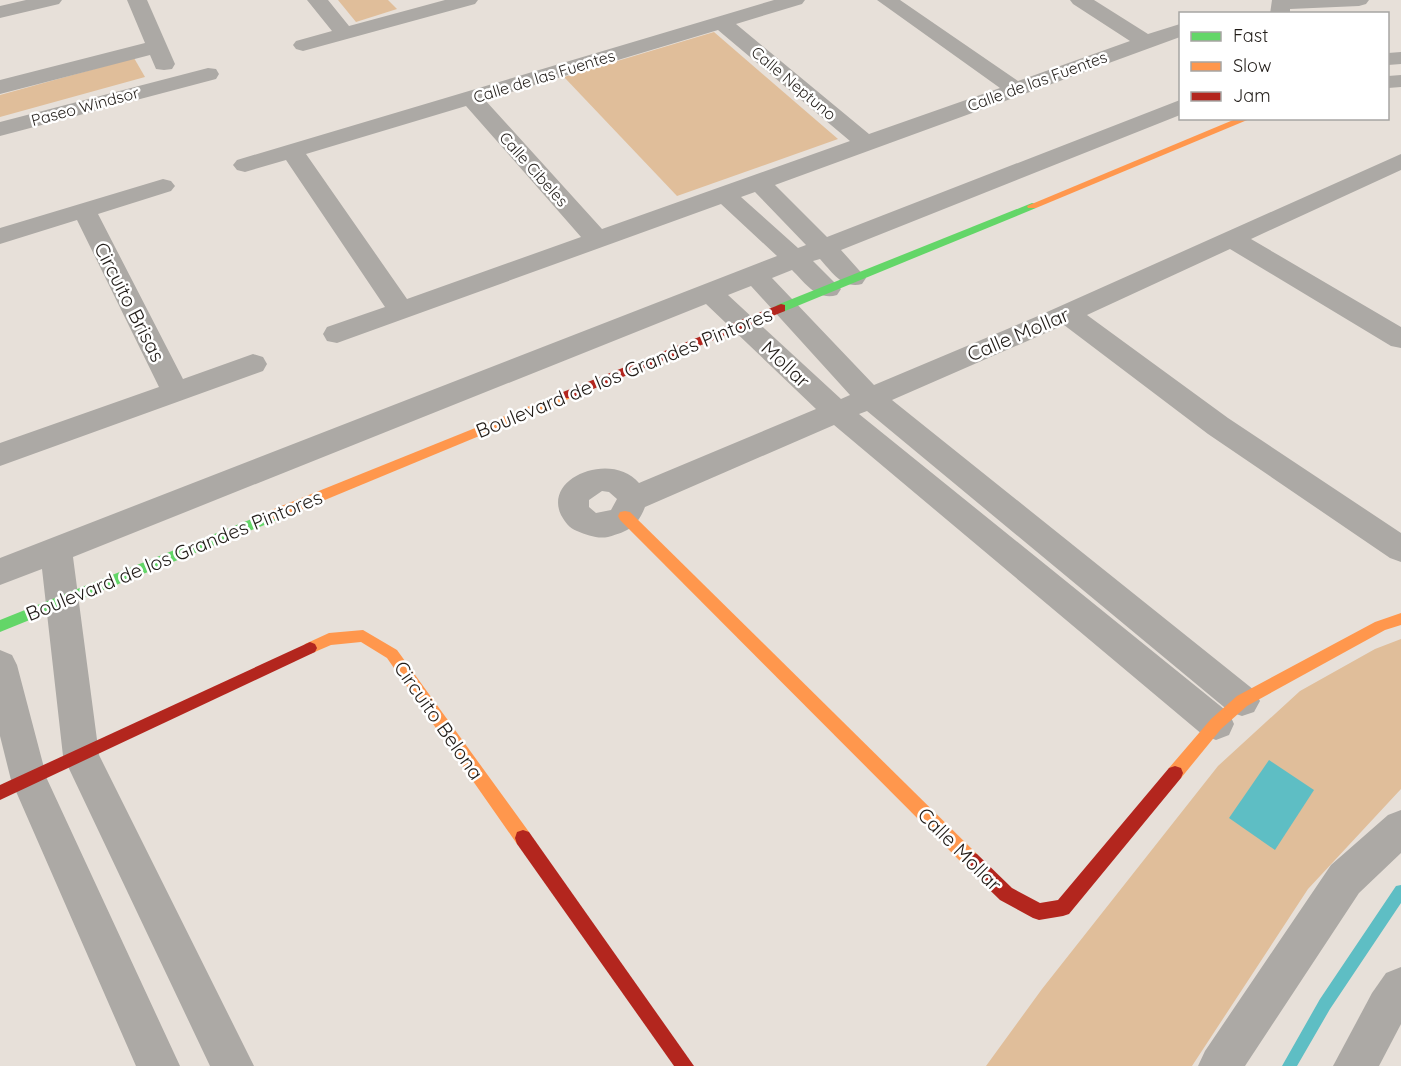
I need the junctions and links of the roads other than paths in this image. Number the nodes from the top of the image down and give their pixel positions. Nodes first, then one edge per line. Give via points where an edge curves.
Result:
1 (52, 0) edge
2 (137, 0) edge
3 (317, 0) edge
4 (468, 0) edge
5 (795, 0) edge
6 (887, 0) edge
7 (1080, 0) edge
8 (1359, 0) edge
9 (1278, 6) edge
10 (409, 7) edge
11 (0, 12) edge
12 (722, 22) junction
13 (1179, 30) edge
14 (345, 34) junction
15 (1146, 42) junction
16 (303, 45) dead end
17 (158, 46) junction
18 (208, 74) dead end
19 (170, 82) junction
20 (0, 87) edge
21 (1016, 89) junction
22 (471, 98) junction
23 (1179, 107) edge
24 (1243, 120) edge
25 (0, 129) edge
26 (866, 143) junction
27 (292, 151) junction
28 (1401, 161) edge
29 (245, 165) dead end
30 (1373, 173) junction
31 (759, 182) junction
32 (163, 186) dead end
33 (1401, 187) edge
34 (724, 194) junction
35 (84, 210) junction
36 (0, 236) edge
37 (1230, 238) junction
38 (598, 240) junction
39 (823, 247) junction
40 (795, 259) junction
41 (755, 275) junction
42 (854, 278) junction
43 (828, 289) junction
44 (710, 293) junction
45 (784, 306) junction
46 (401, 310) junction
47 (1066, 313) junction
48 (744, 324) junction
49 (337, 334) dead end
50 (1401, 339) edge
51 (253, 364) dead end
52 (176, 393) junction
53 (869, 397) junction
54 (836, 411) junction
55 (0, 455) edge
56 (629, 508) joint
57 (1401, 549) edge
58 (56, 550) junction
59 (0, 572) edge
60 (61, 600) junction
61 (1401, 619) edge
62 (0, 626) edge
63 (0, 665) edge
64 (1242, 701) junction
65 (1216, 724) junction
66 (81, 756) junction
67 (15, 787) edge
68 (1401, 828) edge
69 (1401, 988) edge
70 (158, 1066) edge
71 (232, 1066) edge
72 (685, 1066) edge
73 (1220, 1066) edge
74 (1355, 1066) edge

1 - 11 street
2 - 17 street
3 - 14 street
4 - 10 street
5 - 12 street, Calle de las Fuentes
6 - 21 street
7 - 15 street, Calle de las Fuentes
8 - 9 street
10 - 14 street
12 - 22 street, Calle de las Fuentes
12 - 26 street, Calle Neptuno
13 - 15 street, Calle de las Fuentes
14 - 16 street
15 - 21 street, Calle de las Fuentes
17 - 19 street
17 - 20 street
18 - 19 street, Paseo Windsor
19 - 25 street, Paseo Windsor
21 - 26 street, Calle de las Fuentes
22 - 27 street, Calle de las Fuentes
22 - 38 street, Calle Cibeles
23 - 39 street, Boulevard de los Grandes Pintores
24 - 42 street, Boulevard de los Grandes Pintores
26 - 31 street, Calle de las Fuentes
27 - 29 street, Calle de las Fuentes
27 - 46 street
28 - 30 street, Calle Mollar
30 - 33 street
30 - 37 street, Calle Mollar
31 - 34 street, Calle de las Fuentes
31 - 39 street
32 - 35 street
34 - 38 street, Calle de las Fuentes
34 - 40 street
35 - 36 street
35 - 52 street, Circuito Brisas
37 - 47 street, Calle Mollar
37 - 50 street
38 - 46 street, Calle de las Fuentes
39 - 40 street, Boulevard de los Grandes Pintores
39 - 42 street
40 - 41 street, Boulevard de los Grandes Pintores
40 - 43 street
41 - 44 street, Boulevard de los Grandes Pintores
41 - 45 street, Mollar
42 - 43 street, Boulevard de los Grandes Pintores
43 - 45 street, Boulevard de los Grandes Pintores
44 - 48 street, Mollar
44 - 58 street, Boulevard de los Grandes Pintores
45 - 48 street, Boulevard de los Grandes Pintores
45 - 53 street, Mollar
46 - 49 street, Calle de las Fuentes
47 - 53 street, Calle Mollar
47 - 57 street via 1218,426
48 - 54 street, Mollar
48 - 60 street, Boulevard de los Grandes Pintores
51 - 52 street
52 - 55 street
53 - 54 street, Calle Mollar
53 - 64 street, Mollar
54 - 56 street, Calle Mollar
54 - 65 street, Mollar
56 - 65 street, Calle Mollar via 1006,894 1039,912 1063,908
58 - 59 street, Boulevard de los Grandes Pintores
58 - 60 street
60 - 62 street, Boulevard de los Grandes Pintores
60 - 66 street
61 - 64 street, Calle Mollar via 1380,626
63 - 67 street
64 - 65 street, Calle Mollar
66 - 67 street, Circuito Belona
66 - 71 street
66 - 72 street, Circuito Belona via 329,639 363,636 392,654
67 - 70 street
68 - 73 street via 1345,879
69 - 74 street

